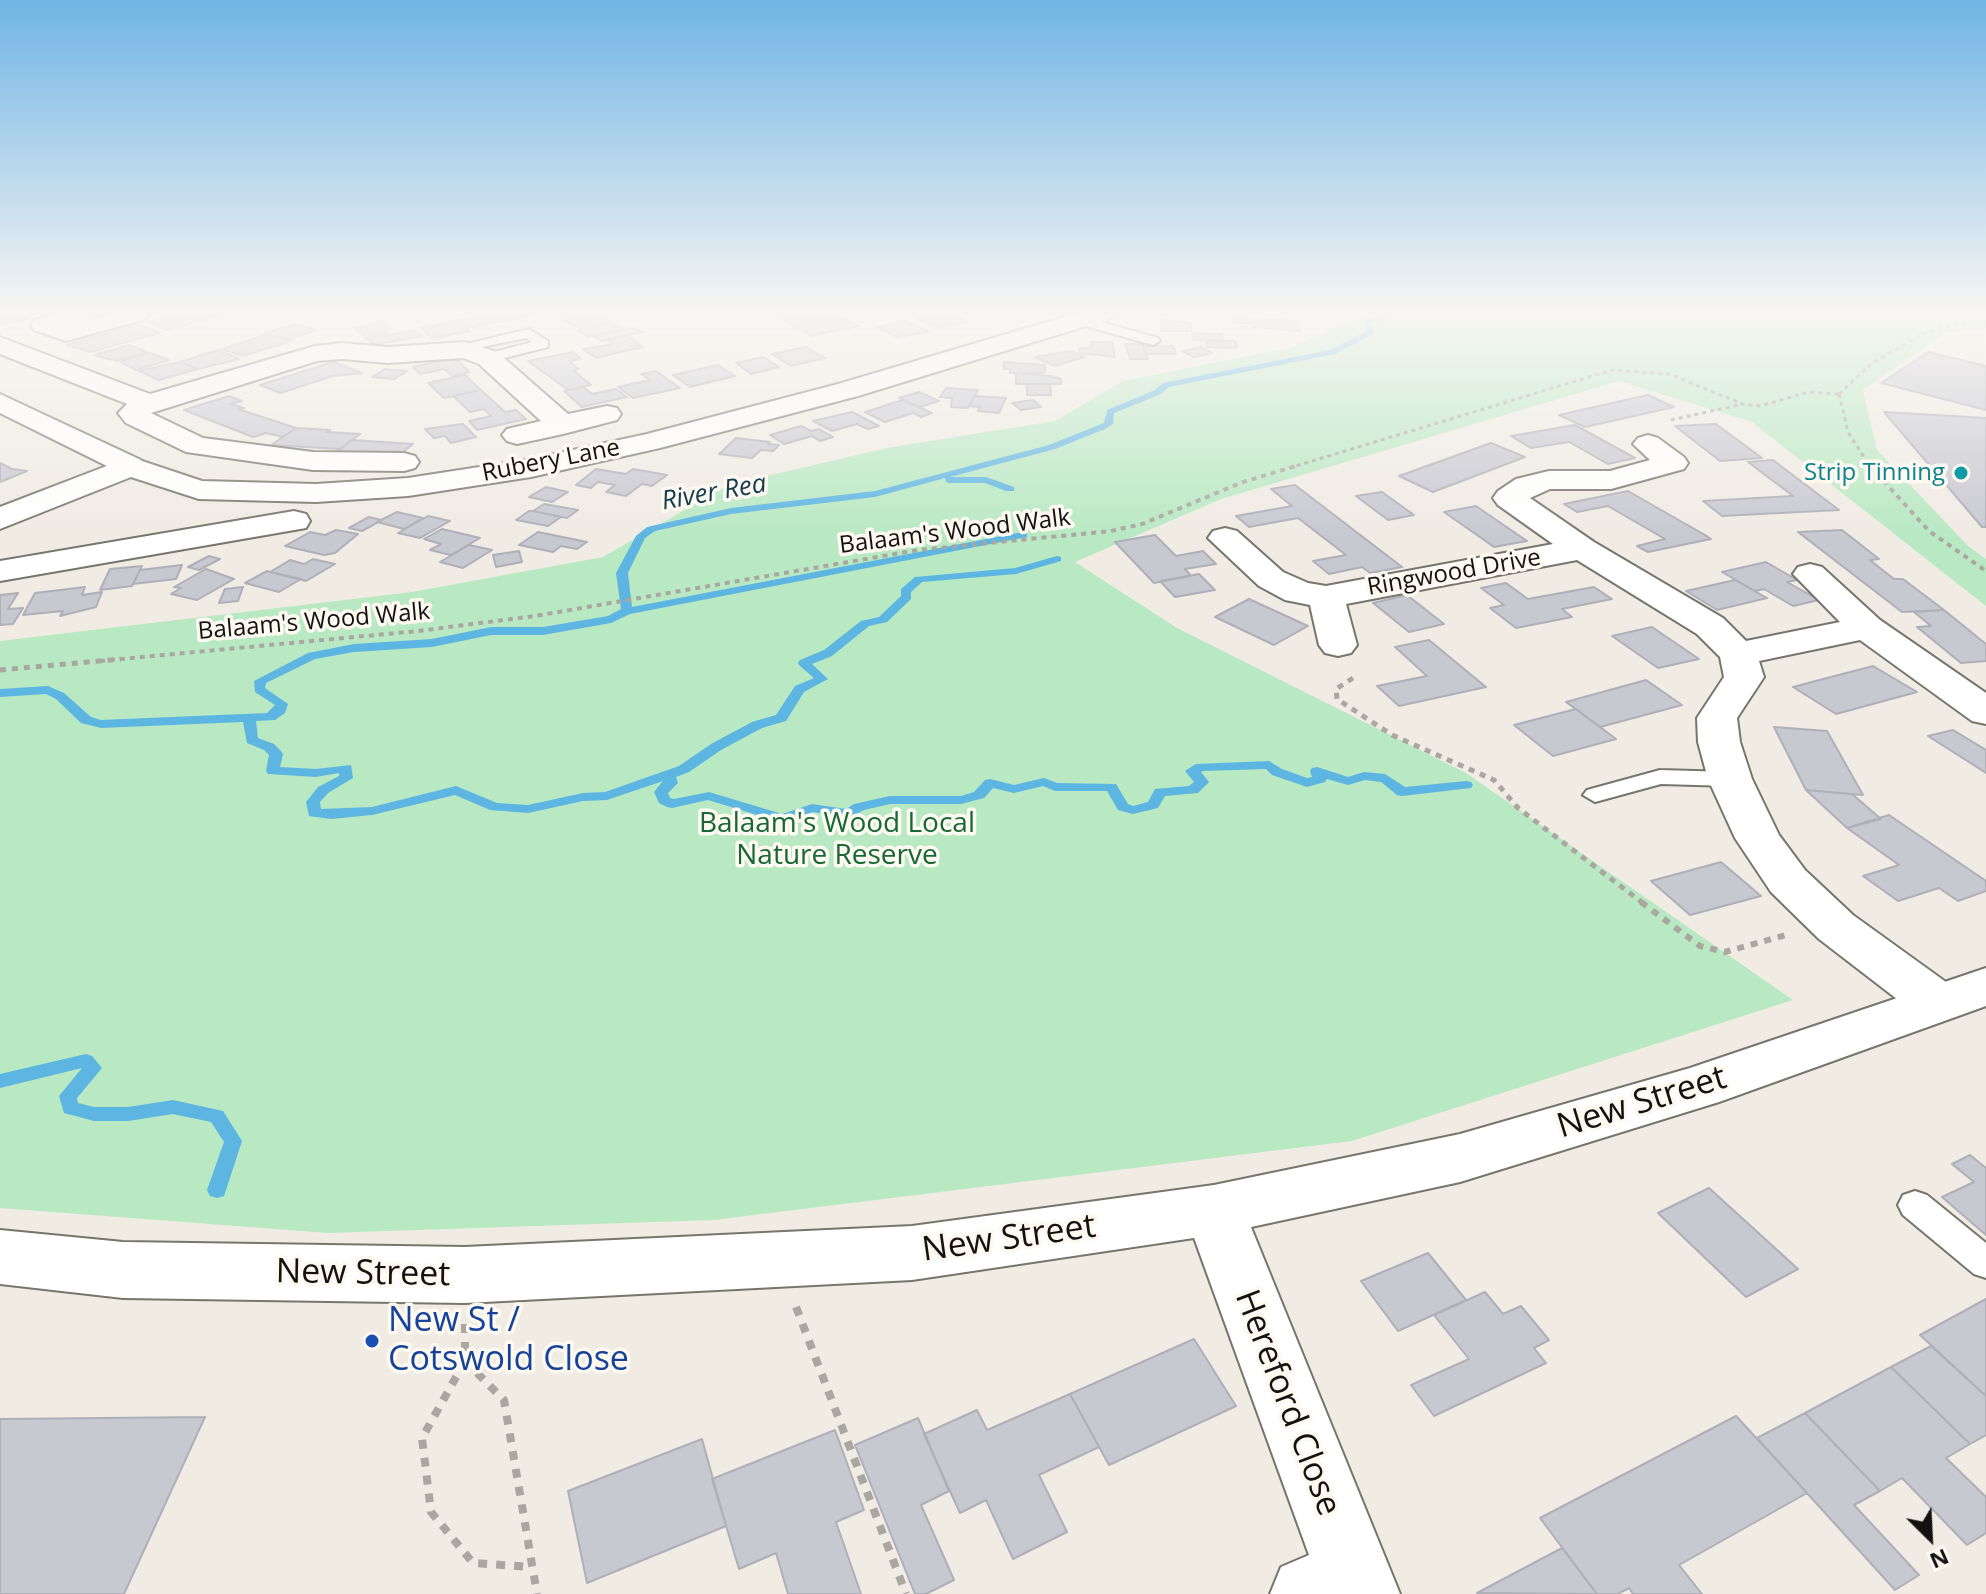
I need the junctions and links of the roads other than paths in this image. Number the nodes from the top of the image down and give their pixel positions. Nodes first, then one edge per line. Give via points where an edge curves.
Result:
1 (112, 388) edge
2 (199, 388) edge
3 (522, 388) edge
4 (853, 388) edge
5 (0, 402) edge
6 (149, 403) junction
7 (607, 414) dead end
8 (563, 425) junction
9 (517, 435) dead end
10 (1648, 444) road end
11 (404, 462) dead end
12 (130, 466) junction
13 (0, 519) edge
14 (294, 521) dead end
15 (1225, 538) dead end
16 (1582, 549) junction
17 (0, 571) edge
18 (1810, 574) dead end
19 (1326, 597) junction
20 (1867, 628) junction
21 (1338, 645) road end
22 (1738, 654) junction
23 (1986, 712) edge
24 (1730, 779) junction
25 (1595, 795) dead end
26 (1962, 994) edge
27 (1915, 1205) dead end
28 (1214, 1210) junction
29 (0, 1257) edge
30 (1986, 1263) edge
31 (1342, 1590) edge

1 - 6 street
2 - 6 street
3 - 8 street
4 - 12 street, Rubery Lane via 650,442 408,487 316,493 199,490
5 - 12 street, Rubery Lane
6 - 11 street via 132,413 196,446 313,461
7 - 8 street
8 - 9 street
10 - 16 street, Ringwood Drive via 1673,463 1611,480 1557,471 1509,498
12 - 13 street
14 - 17 street
15 - 19 street, Ringwood Drive via 1271,579
16 - 19 street, Ringwood Drive
16 - 22 street, Ringwood Drive via 1710,626
18 - 20 street
19 - 21 street, Ringwood Drive
20 - 22 street
20 - 23 street
22 - 24 street via 1744,677 1717,718
24 - 25 lane via 1660,777
24 - 26 street via 1758,838 1788,881 1836,927
26 - 28 street, New Street via 1699,1087 1460,1158
27 - 30 lane
28 - 29 street, New Street via 912,1253 465,1275 123,1270
28 - 31 street, Hereford Close

